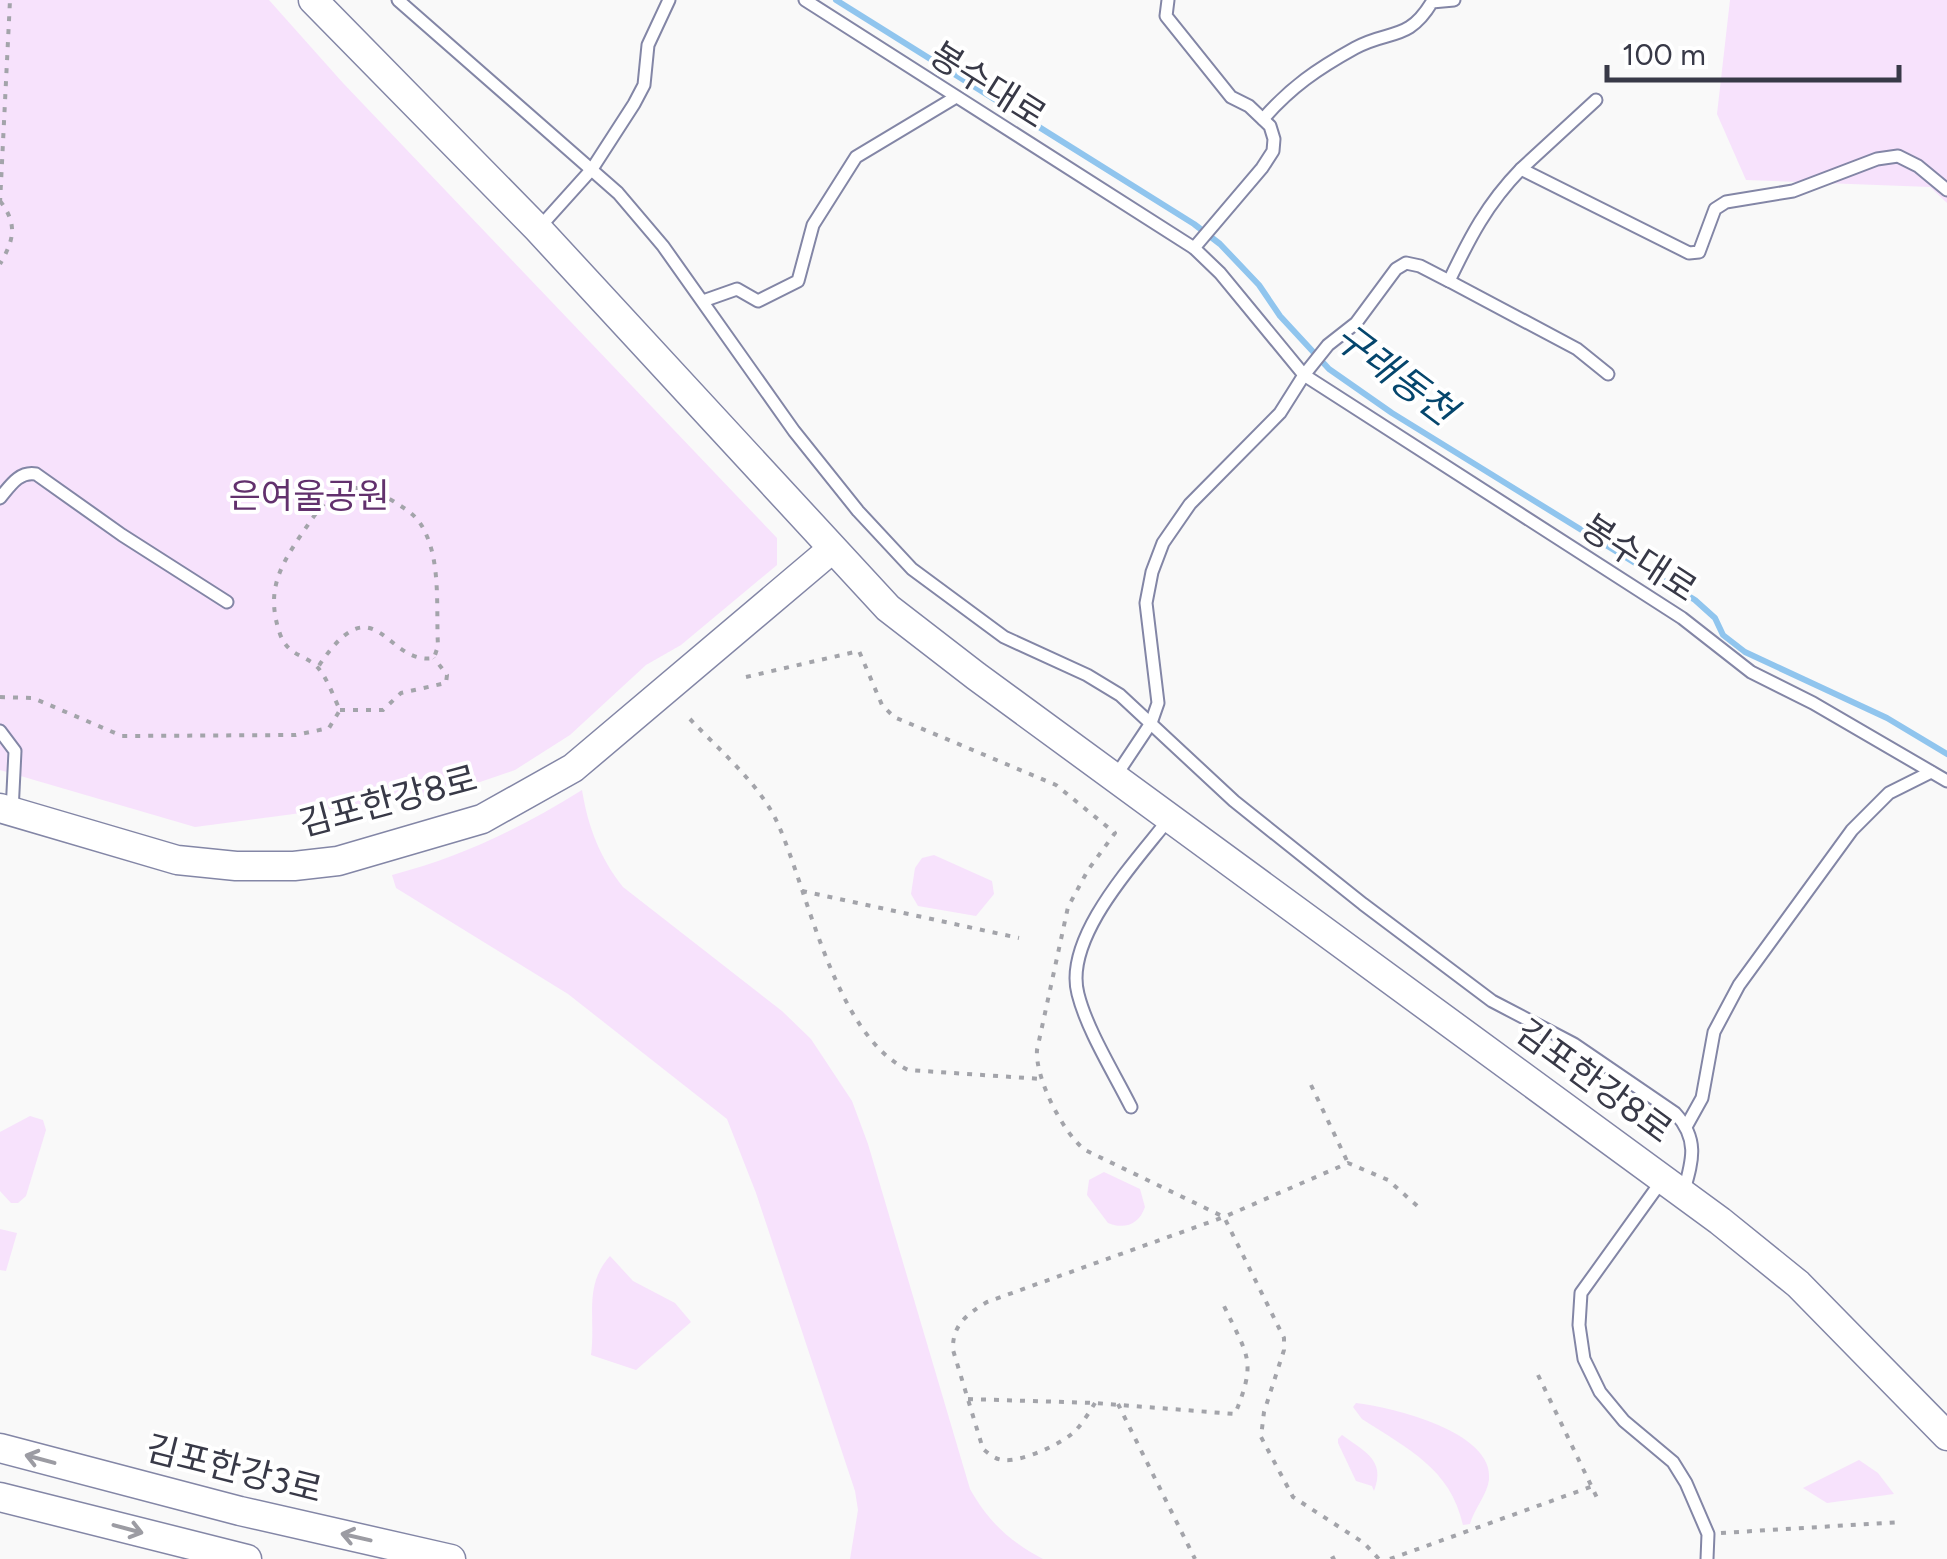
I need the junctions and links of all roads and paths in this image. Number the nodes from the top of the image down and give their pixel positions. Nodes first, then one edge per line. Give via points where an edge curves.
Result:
1 (10, 0) edge
2 (314, 0) edge
3 (398, 0) edge
4 (669, 0) edge
5 (805, 0) edge
6 (1168, 0) edge
7 (1454, 0) edge
8 (1432, 1) edge
9 (956, 97) junction
10 (1596, 100) dead end
11 (1263, 119) junction
12 (592, 169) junction
13 (1521, 169) junction
14 (1947, 190) edge
15 (0, 202) edge
16 (538, 229) junction
17 (1197, 244) junction
18 (0, 264) edge
19 (1449, 281) junction
20 (702, 301) junction
21 (1608, 374) dead end
22 (1304, 375) junction
23 (0, 498) edge
24 (832, 549) junction
25 (227, 602) dead end
26 (434, 658) junction
27 (318, 667) junction
28 (746, 676) dead end
29 (0, 698) edge
30 (340, 710) junction
31 (690, 719) dead end
32 (1151, 722) junction
33 (0, 731) edge
34 (1119, 770) junction
35 (1930, 772) junction
36 (1947, 781) edge
37 (6, 810) edge
38 (1171, 816) junction
39 (802, 891) junction
40 (1019, 938) dead end
41 (1042, 1079) junction
42 (1311, 1086) dead end
43 (1130, 1107) dead end
44 (1686, 1125) junction
45 (1348, 1164) junction
46 (1673, 1186) junction
47 (1423, 1211) dead end
48 (1224, 1217) junction
49 (1224, 1306) dead end
50 (1538, 1376) dead end
51 (968, 1399) junction
52 (1095, 1402) junction
53 (1118, 1404) junction
54 (1947, 1436) edge
55 (0, 1448) edge
56 (1593, 1486) junction
57 (0, 1497) edge
58 (1599, 1502) dead end
59 (1901, 1522) dead end
60 (1708, 1534) junction
61 (247, 1559) edge
62 (451, 1559) edge
63 (1195, 1559) edge
64 (1379, 1559) edge
65 (1390, 1559) edge
66 (1706, 1559) edge

1 - 15 path
2 - 16 street, 김포한강8로
3 - 12 lane
4 - 12 lane via 648,46 644,85
5 - 9 lane, 봉수대로
6 - 11 lane via 1166,16 1209,72 1231,98
7 - 8 lane
8 - 11 lane via 1404,32 1360,45 1302,80
9 - 17 lane, 봉수대로
9 - 20 lane via 856,157 813,225 798,282 758,300 737,289
10 - 13 lane
11 - 17 lane via 1273,152
12 - 16 lane
12 - 20 lane via 645,223
13 - 14 lane via 1689,253 1699,252 1715,209 1726,202 1793,191 1878,160 1898,156
13 - 19 lane via 1494,198
15 - 18 path via 14,228
16 - 24 street, 김포한강8로
17 - 22 lane
19 - 21 lane via 1577,349
19 - 22 lane via 1406,263 1396,269 1356,323
20 - 32 lane via 794,432 912,569 980,622 1101,682
22 - 32 lane via 1280,413 1190,504 1163,542 1146,603 1158,703
22 - 35 lane, 봉수대로 via 1666,608 1751,672
23 - 25 lane via 18,477 36,474
24 - 34 street, 김포한강8로
24 - 37 street, 김포한강8로 via 573,768 482,819 338,860 236,866 177,860
24 - 38 street, 김포한강8로 via 888,608
26 - 27 path via 412,657 385,634 361,628 337,639
26 - 27 path via 433,557 426,533 413,513 376,491 354,488 326,498 278,569 274,600 281,638
26 - 30 path via 448,675 446,683 401,693 383,710
27 - 30 path
28 - 41 path via 858,651 894,717 1056,785 1115,833 1068,907 1036,1062
29 - 30 path via 33,698 122,736 296,734 329,728
31 - 39 path via 765,802
32 - 34 lane
32 - 44 lane via 1224,792 1363,904 1492,1000 1574,1044
33 - 37 lane via 14,751
34 - 38 street, 김포한강8로
35 - 36 lane, 봉수대로
35 - 44 lane via 1889,793 1852,830 1739,985 1714,1032 1702,1098
38 - 43 lane via 1099,908 1076,978
38 - 46 street, 김포한강8로
39 - 40 path
39 - 41 path via 841,994 893,1063 908,1070
41 - 48 path via 1074,1142
42 - 45 path
44 - 46 lane via 1694,1147
45 - 47 path via 1388,1180
45 - 48 path
46 - 54 street, 김포한강8로 via 1798,1284
46 - 60 lane via 1581,1293 1579,1326 1584,1359 1600,1392 1673,1462
48 - 51 path via 974,1310 953,1338
48 - 64 path via 1284,1338 1261,1437 1292,1497
49 - 53 path via 1249,1359 1235,1414
50 - 56 path
51 - 52 path
51 - 52 path via 983,1449 1004,1460 1066,1439
52 - 53 path
53 - 63 path
62 -> 55 street, 김포한강3로
56 - 58 path
56 - 65 path
57 -> 61 street
59 - 60 path
60 - 66 lane

